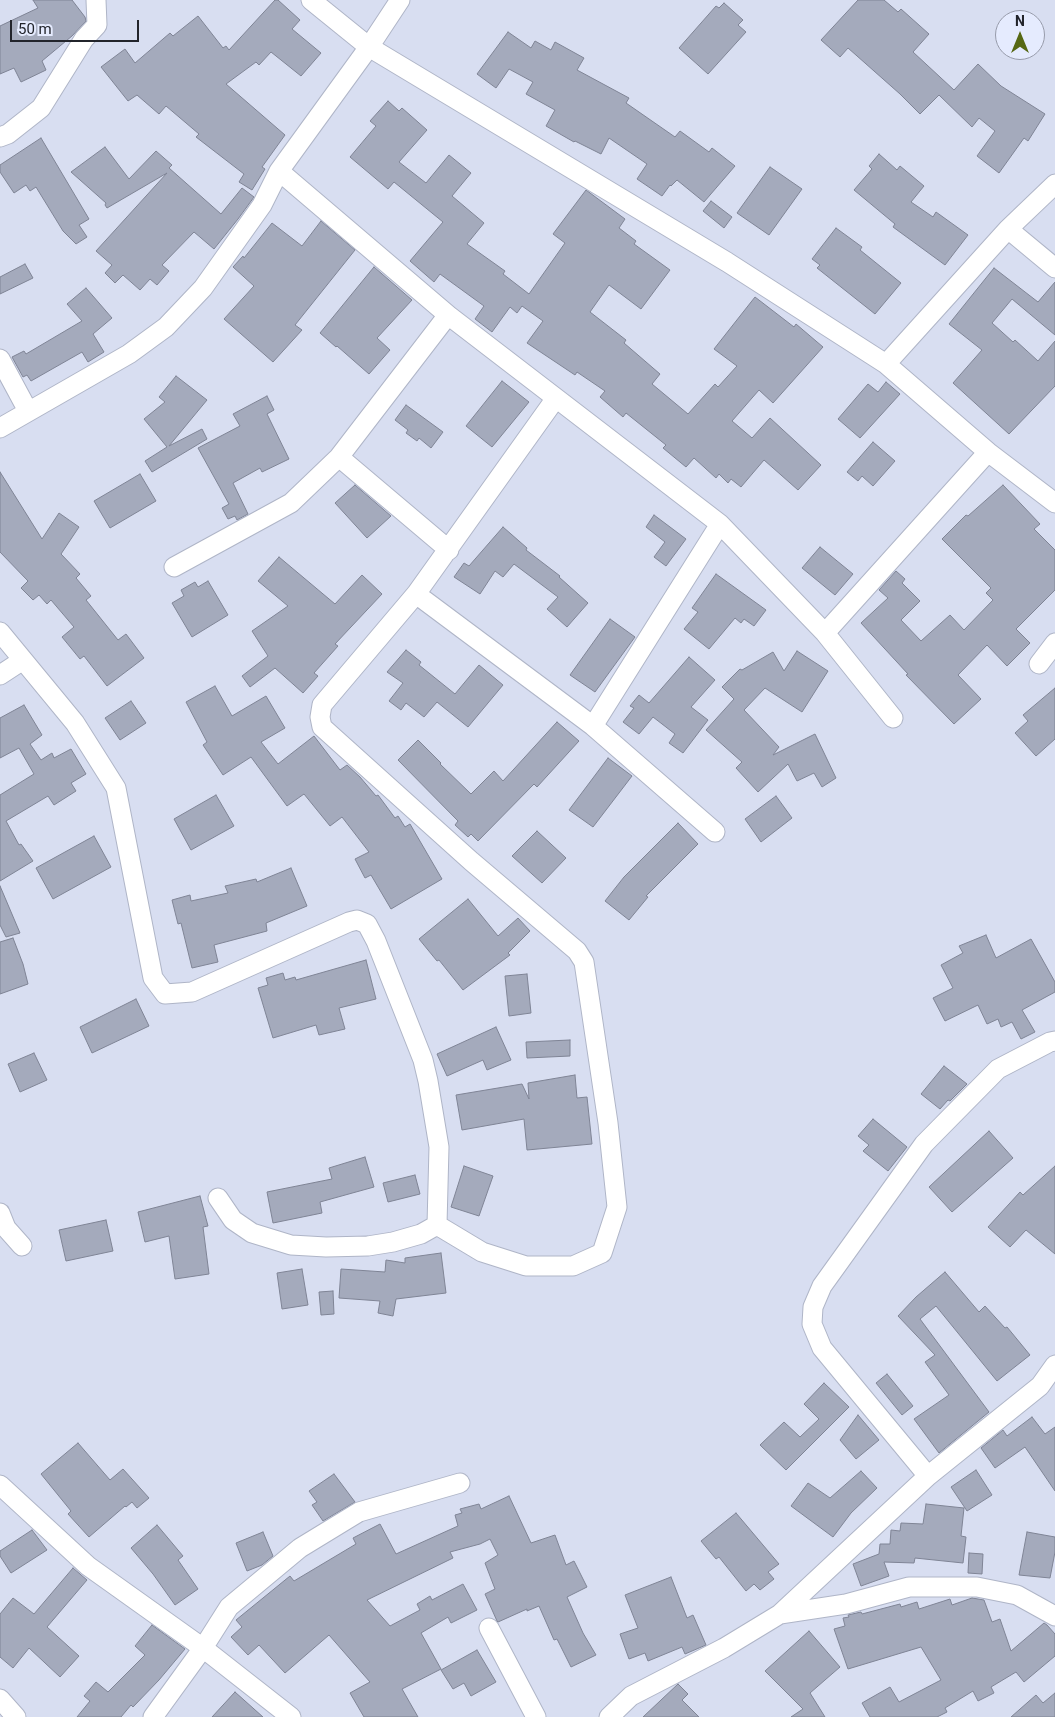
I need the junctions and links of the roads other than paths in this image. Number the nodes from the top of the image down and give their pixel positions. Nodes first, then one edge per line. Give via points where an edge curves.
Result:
1 (96, 0) edge
2 (311, 0) edge
3 (400, 0) edge
4 (369, 47) junction
5 (0, 137) edge
6 (279, 171) junction
7 (1055, 184) edge
8 (1008, 229) junction
9 (1055, 268) edge
10 (448, 315) junction
11 (0, 359) edge
12 (886, 364) junction
13 (556, 398) junction
14 (28, 411) junction
15 (0, 428) edge
16 (988, 452) junction
17 (339, 457) junction
18 (1055, 503) edge
19 (720, 524) junction
20 (448, 550) junction
21 (174, 567) dead end
22 (416, 594) junction
23 (0, 632) edge
24 (825, 634) junction
25 (1055, 643) edge
26 (23, 660) junction
27 (1039, 664) dead end
28 (0, 674) edge
29 (893, 718) dead end
30 (593, 726) junction
31 (715, 832) dead end
32 (1055, 1041) edge
33 (218, 1198) dead end
34 (0, 1213) edge
35 (437, 1225) junction
36 (22, 1246) dead end
37 (1055, 1365) edge
38 (928, 1476) junction
39 (460, 1483) dead end
40 (0, 1486) edge
41 (780, 1614) junction
42 (1055, 1616) edge
43 (489, 1628) dead end
44 (203, 1648) junction
45 (0, 1699) edge
46 (16, 1717) edge
47 (152, 1717) edge
48 (291, 1717) edge
49 (536, 1717) edge
50 (609, 1717) edge

1 - 5 street via 97,25 84,39 41,108
2 - 4 street
3 - 4 street
4 - 6 street
4 - 12 street via 727,262
6 - 10 street
6 - 14 street via 262,205 203,288 166,327 129,354
7 - 8 street
8 - 9 street
8 - 12 street
10 - 13 street
10 - 17 street
11 - 14 street
12 - 16 street
13 - 19 street
13 - 20 street
14 - 15 street
16 - 18 street
16 - 24 street
17 - 20 street
17 - 21 street via 291,502
19 - 24 street
19 - 30 street
20 - 22 street
22 - 30 street
22 - 35 street via 322,705 322,727 577,951 584,962 617,1207 602,1253 573,1266 526,1266 482,1252
23 - 26 street
24 - 29 street
25 - 27 street
26 - 28 street
26 - 35 street via 75,722 116,788 153,978 165,994 192,992 349,922 358,920 367,924 423,1060 439,1147
30 - 31 street
32 - 38 street via 998,1069 924,1144 822,1286 814,1307 812,1324 822,1348
33 - 35 street via 233,1220 252,1233 291,1245 368,1246 421,1234
34 - 36 street via 6,1228
37 - 38 street via 1040,1386
38 - 41 street
39 - 44 street via 359,1512 300,1548 229,1607
40 - 44 street via 88,1566
41 - 42 street via 846,1604 909,1587 977,1587 1017,1595
41 - 50 street via 724,1648 631,1696
43 - 49 street
44 - 47 street
44 - 48 street
45 - 46 street

